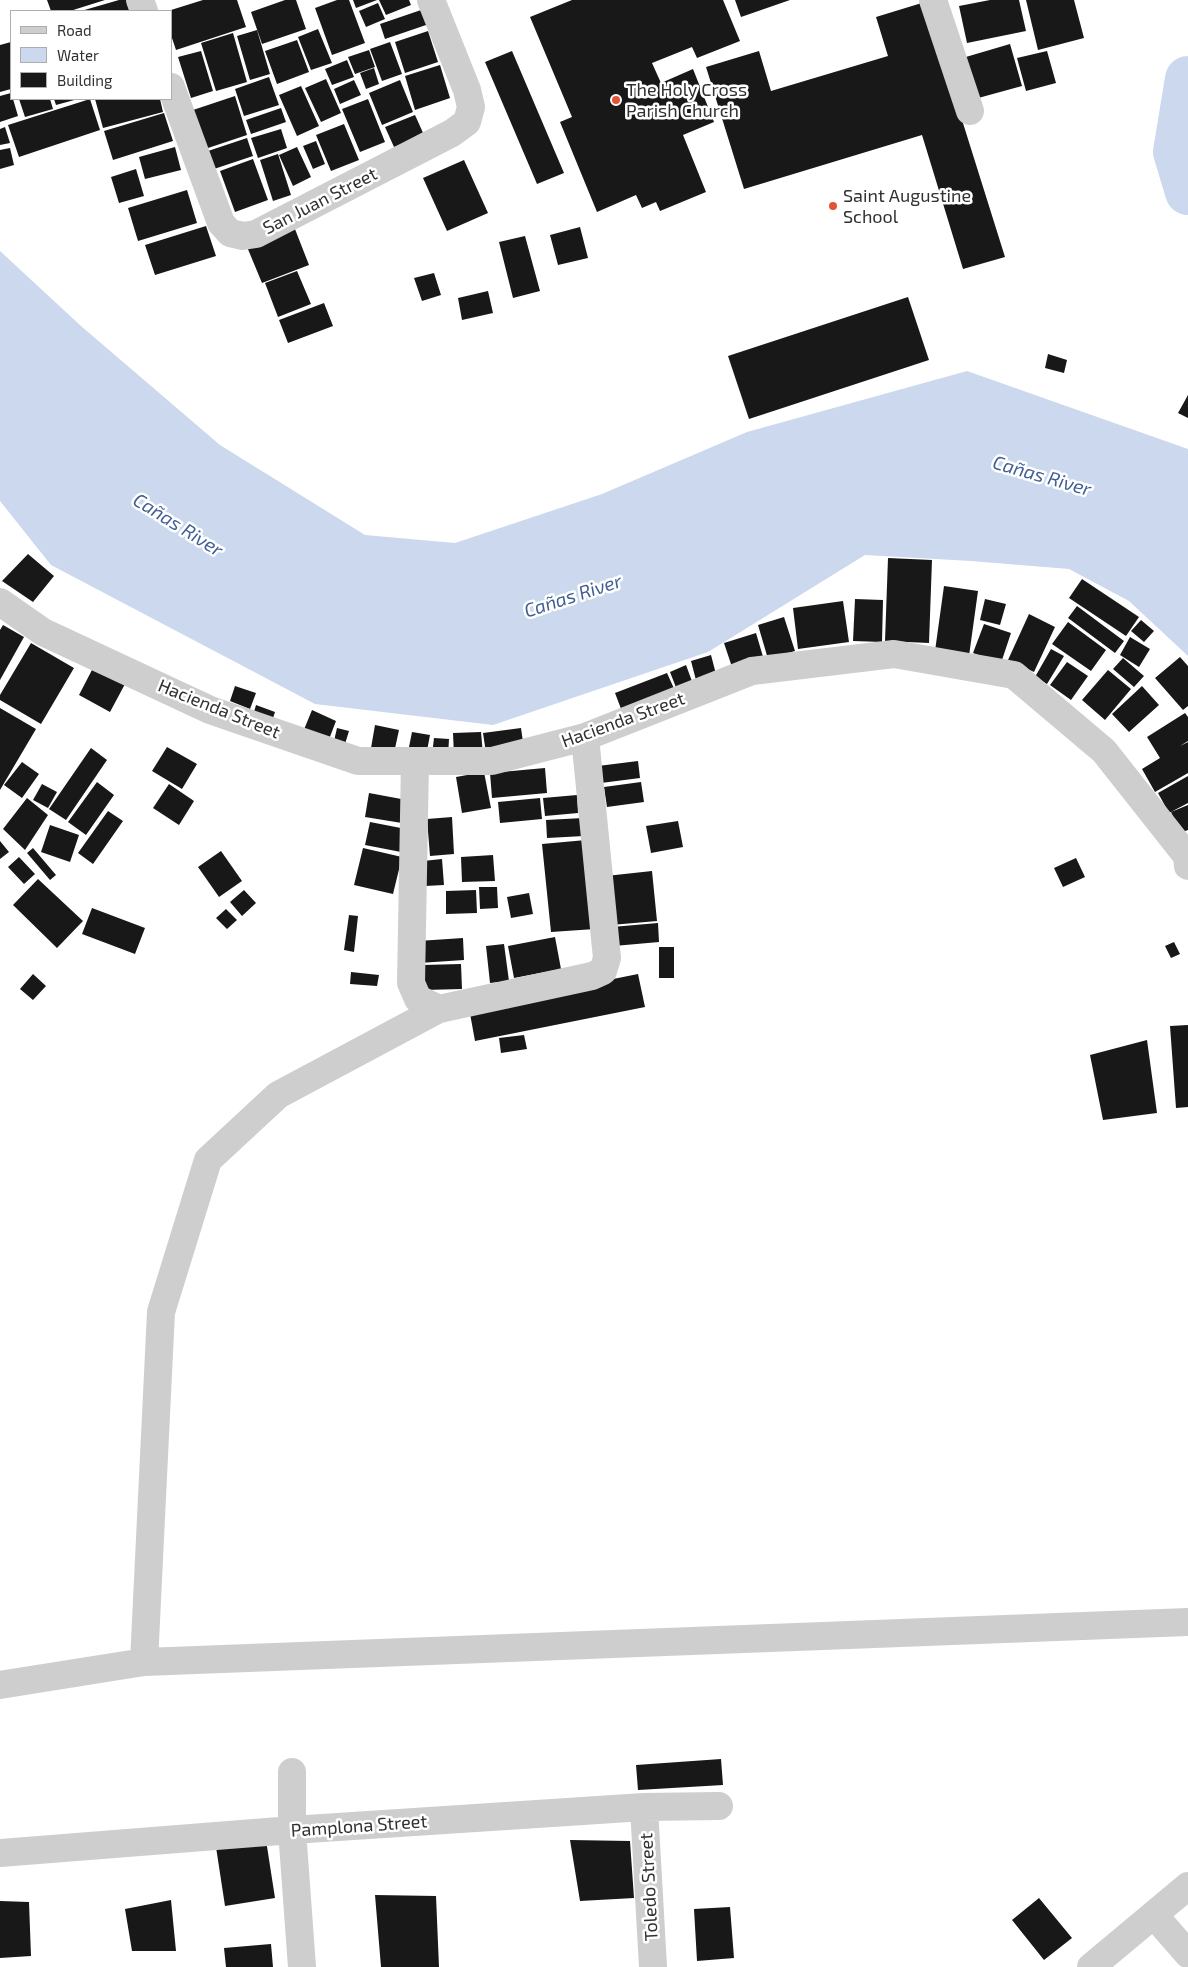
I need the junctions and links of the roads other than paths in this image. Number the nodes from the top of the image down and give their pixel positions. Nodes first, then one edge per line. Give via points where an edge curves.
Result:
1 (431, 0) edge
2 (933, 0) edge
3 (172, 90) edge
4 (970, 111) dead end
5 (0, 602) edge
6 (585, 737) junction
7 (415, 761) junction
8 (1188, 866) edge
9 (439, 1009) junction
10 (1188, 1622) edge
11 (144, 1662) junction
12 (0, 1685) edge
13 (292, 1772) dead end
14 (719, 1806) dead end
15 (644, 1807) junction
16 (292, 1830) junction
17 (0, 1853) edge
18 (1188, 1886) edge
19 (1154, 1914) junction
20 (1188, 1954) edge
21 (302, 1967) edge
22 (653, 1967) edge
23 (1091, 1967) edge

1 - 3 street, San Juan Street via 467,90 471,107 467,122 452,133 256,234 242,236 230,233 221,223
2 - 4 street
5 - 7 street, Hacienda Street via 43,632 210,710 358,761
6 - 7 street, Hacienda Street via 492,761
6 - 8 street, Hacienda Street via 752,671 894,654 1014,675 1104,751 1186,856
6 - 9 street via 607,958 603,971
7 - 9 street via 412,983 418,999
9 - 11 street via 278,1095 208,1160 161,1312
10 - 11 street
11 - 12 street
13 - 16 street
14 - 15 street, Pamplona Street
15 - 16 street, Pamplona Street
15 - 22 street, Toledo Street
16 - 17 street, Pamplona Street
16 - 21 street
18 - 19 street
19 - 20 street
19 - 23 street

